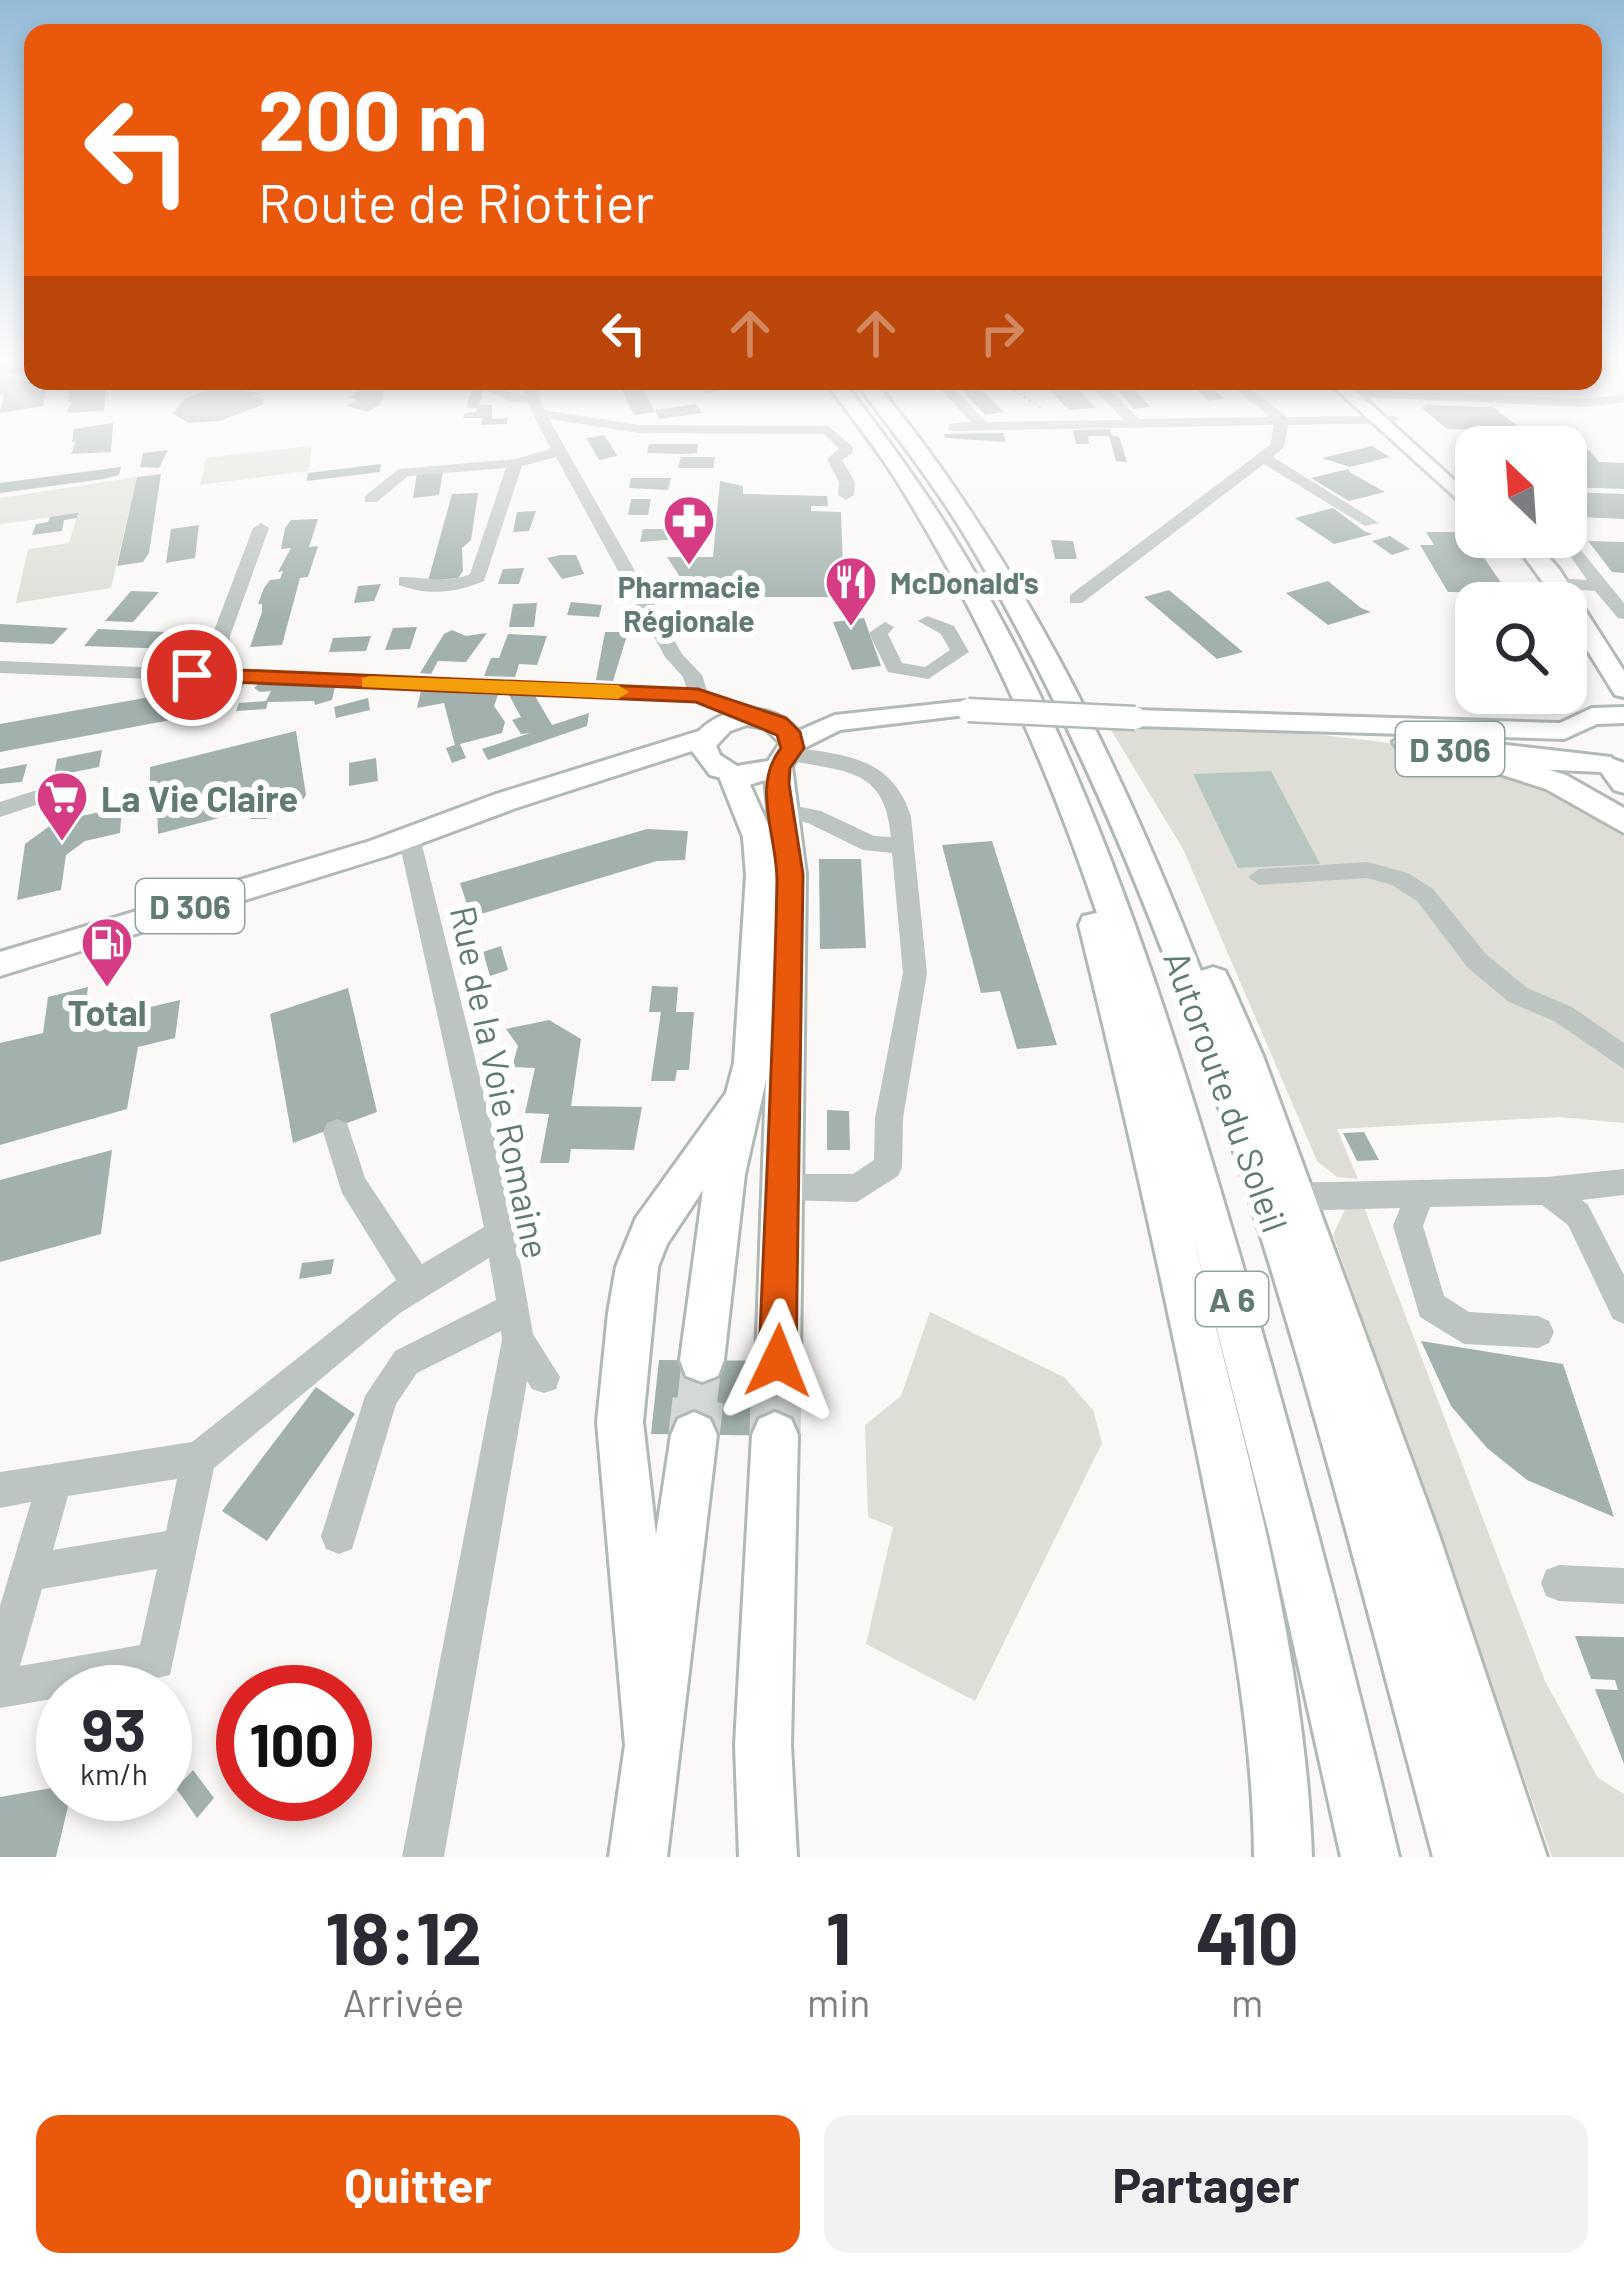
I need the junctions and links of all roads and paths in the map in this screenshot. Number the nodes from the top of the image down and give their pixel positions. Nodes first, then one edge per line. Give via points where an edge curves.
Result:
1 (558, 447) edge
2 (822, 447) edge
3 (843, 447) edge
4 (883, 447) edge
5 (914, 447) edge
6 (1276, 447) edge
7 (1411, 447) edge
8 (1417, 447) edge
9 (560, 451) junction
10 (1263, 457) junction
11 (515, 463) junction
12 (473, 466) junction
13 (1455, 478) edge
14 (470, 489) dead end
15 (1455, 490) edge
16 (371, 499) dead end
17 (1371, 523) dead end
18 (261, 528) dead end
19 (1524, 558) edge
20 (1580, 558) edge
21 (405, 581) dead end
22 (1547, 582) edge
23 (1600, 586) junction
24 (1587, 588) edge
25 (1076, 599) dead end
26 (1624, 614) edge
27 (927, 621) dead end
28 (886, 627) dead end
29 (1587, 636) edge
30 (1587, 661) edge
31 (0, 667) edge
32 (218, 676) junction
33 (1624, 690) edge
34 (686, 694) junction
35 (966, 710) junction
36 (758, 718) junction
37 (1602, 718) edge
38 (1299, 724) junction
39 (709, 734) junction
40 (1460, 751) junction
41 (1050, 753) junction
42 (787, 755) junction
43 (723, 771) junction
44 (1616, 772) edge
45 (46, 794) dead end
46 (0, 810) edge
47 (782, 812) junction
48 (1624, 822) edge
49 (410, 841) junction
50 (903, 844) junction
51 (380, 848) junction
52 (1259, 877) dead end
53 (0, 964) edge
54 (1624, 1058) edge
55 (746, 1094) junction
56 (337, 1132) dead end
57 (1624, 1182) edge
58 (782, 1187) junction
59 (1546, 1190) junction
60 (1422, 1191) junction
61 (1280, 1197) junction
62 (500, 1234) junction
63 (417, 1285) junction
64 (1624, 1308) edge
65 (515, 1324) junction
66 (1538, 1333) dead end
67 (702, 1360) tunnel mouth
68 (778, 1361) tunnel mouth
69 (544, 1377) dead end
70 (694, 1435) tunnel mouth
71 (775, 1436) tunnel mouth
72 (199, 1458) junction
73 (55, 1481) junction
74 (0, 1490) edge
75 (339, 1536) dead end
76 (180, 1547) junction
77 (28, 1573) junction
78 (1559, 1583) dead end
79 (1624, 1586) edge
80 (0, 1670) edge
81 (0, 1689) edge
82 (652, 1743) junction
83 (763, 1744) junction
84 (423, 1857) edge
85 (638, 1857) edge
86 (668, 1857) edge
87 (741, 1857) edge
88 (768, 1857) edge
89 (1283, 1857) edge
90 (1370, 1857) edge
91 (1462, 1857) edge
92 (1518, 1857) edge

1 - 9 street
2 - 3 street via 820,466 851,501 834,459 848,451
4 - 41 highway, Autoroute du Soleil / A 6 via 956,563
5 - 61 highway via 958,505 1090,730 1190,928 1245,1056
6 - 10 street
7 - 15 main road
8 - 13 main road
9 - 11 street
9 - 34 street via 674,656
10 - 17 street
10 - 25 street
11 - 12 street
11 - 21 street via 478,577 431,586
12 - 14 street
12 - 16 street via 404,472
18 - 32 street via 221,636
19 - 22 main road
20 - 23 street
23 - 24 street
23 - 26 street
27 - 28 street via 950,633 960,652 911,674 889,660 878,632
29 - 33 main road
30 - 37 main road via 1603,694
31 - 32 street
32 - 34 street
34 - 36 street
34 - 39 street via 706,710
35 - 36 main road, D 306 via 884,704
35 - 38 main road, D 306, bridge
35 - 42 main road, D 306 via 835,723
36 - 39 main road via 731,720
36 - 42 main road via 784,728
37 - 38 main road, D 306 via 1564,731
37 - 44 main road via 1584,748
38 - 40 main road, D 306
39 - 43 main road via 704,753
39 - 51 main road, D 306
40 - 44 main road, D 306
40 - 48 highway via 1556,782
41 - 89 highway via 1179,1252 1242,1553 1275,1750
41 - 90 highway, Autoroute du Soleil / A 6 via 1177,1107 1241,1331
42 - 43 main road via 756,775
42 - 47 highway
42 - 50 street via 873,773 898,802
43 - 49 main road, D 306 via 664,772
43 - 55 highway via 762,855
45 - 46 street
47 - 50 street via 814,816 872,844
47 - 58 highway via 790,874
49 - 51 main road, D 306
49 - 62 street, Rue de la Voie Romaine
50 - 58 street via 915,973 888,1167 857,1188
51 - 53 main road, D 306
52 - 54 street via 1367,870 1400,879 1425,895 1478,961 1518,995 1563,1014
55 - 67 highway via 725,1174
55 - 82 highway via 651,1232 630,1312 620,1422
56 - 63 street via 352,1184
57 - 59 street
58 - 68 highway
59 - 60 street
59 - 64 street via 1578,1215
60 - 61 street
60 - 66 street via 1408,1226 1431,1306 1464,1328
61 - 91 highway, Autoroute du Soleil / A 6
61 - 92 highway via 1414,1532
62 - 63 street
62 - 65 street, Rue de la Voie Romaine
63 - 72 street
65 - 69 street
65 - 75 street via 406,1362 382,1396
65 - 84 street
70 - 82 highway
71 - 83 highway
72 - 73 street
72 - 76 street
73 - 74 street
73 - 77 street
76 - 77 street
76 - 81 street via 156,1661
77 - 80 street
78 - 79 street
82 - 85 highway
82 - 86 street
83 - 87 street
83 - 88 highway

